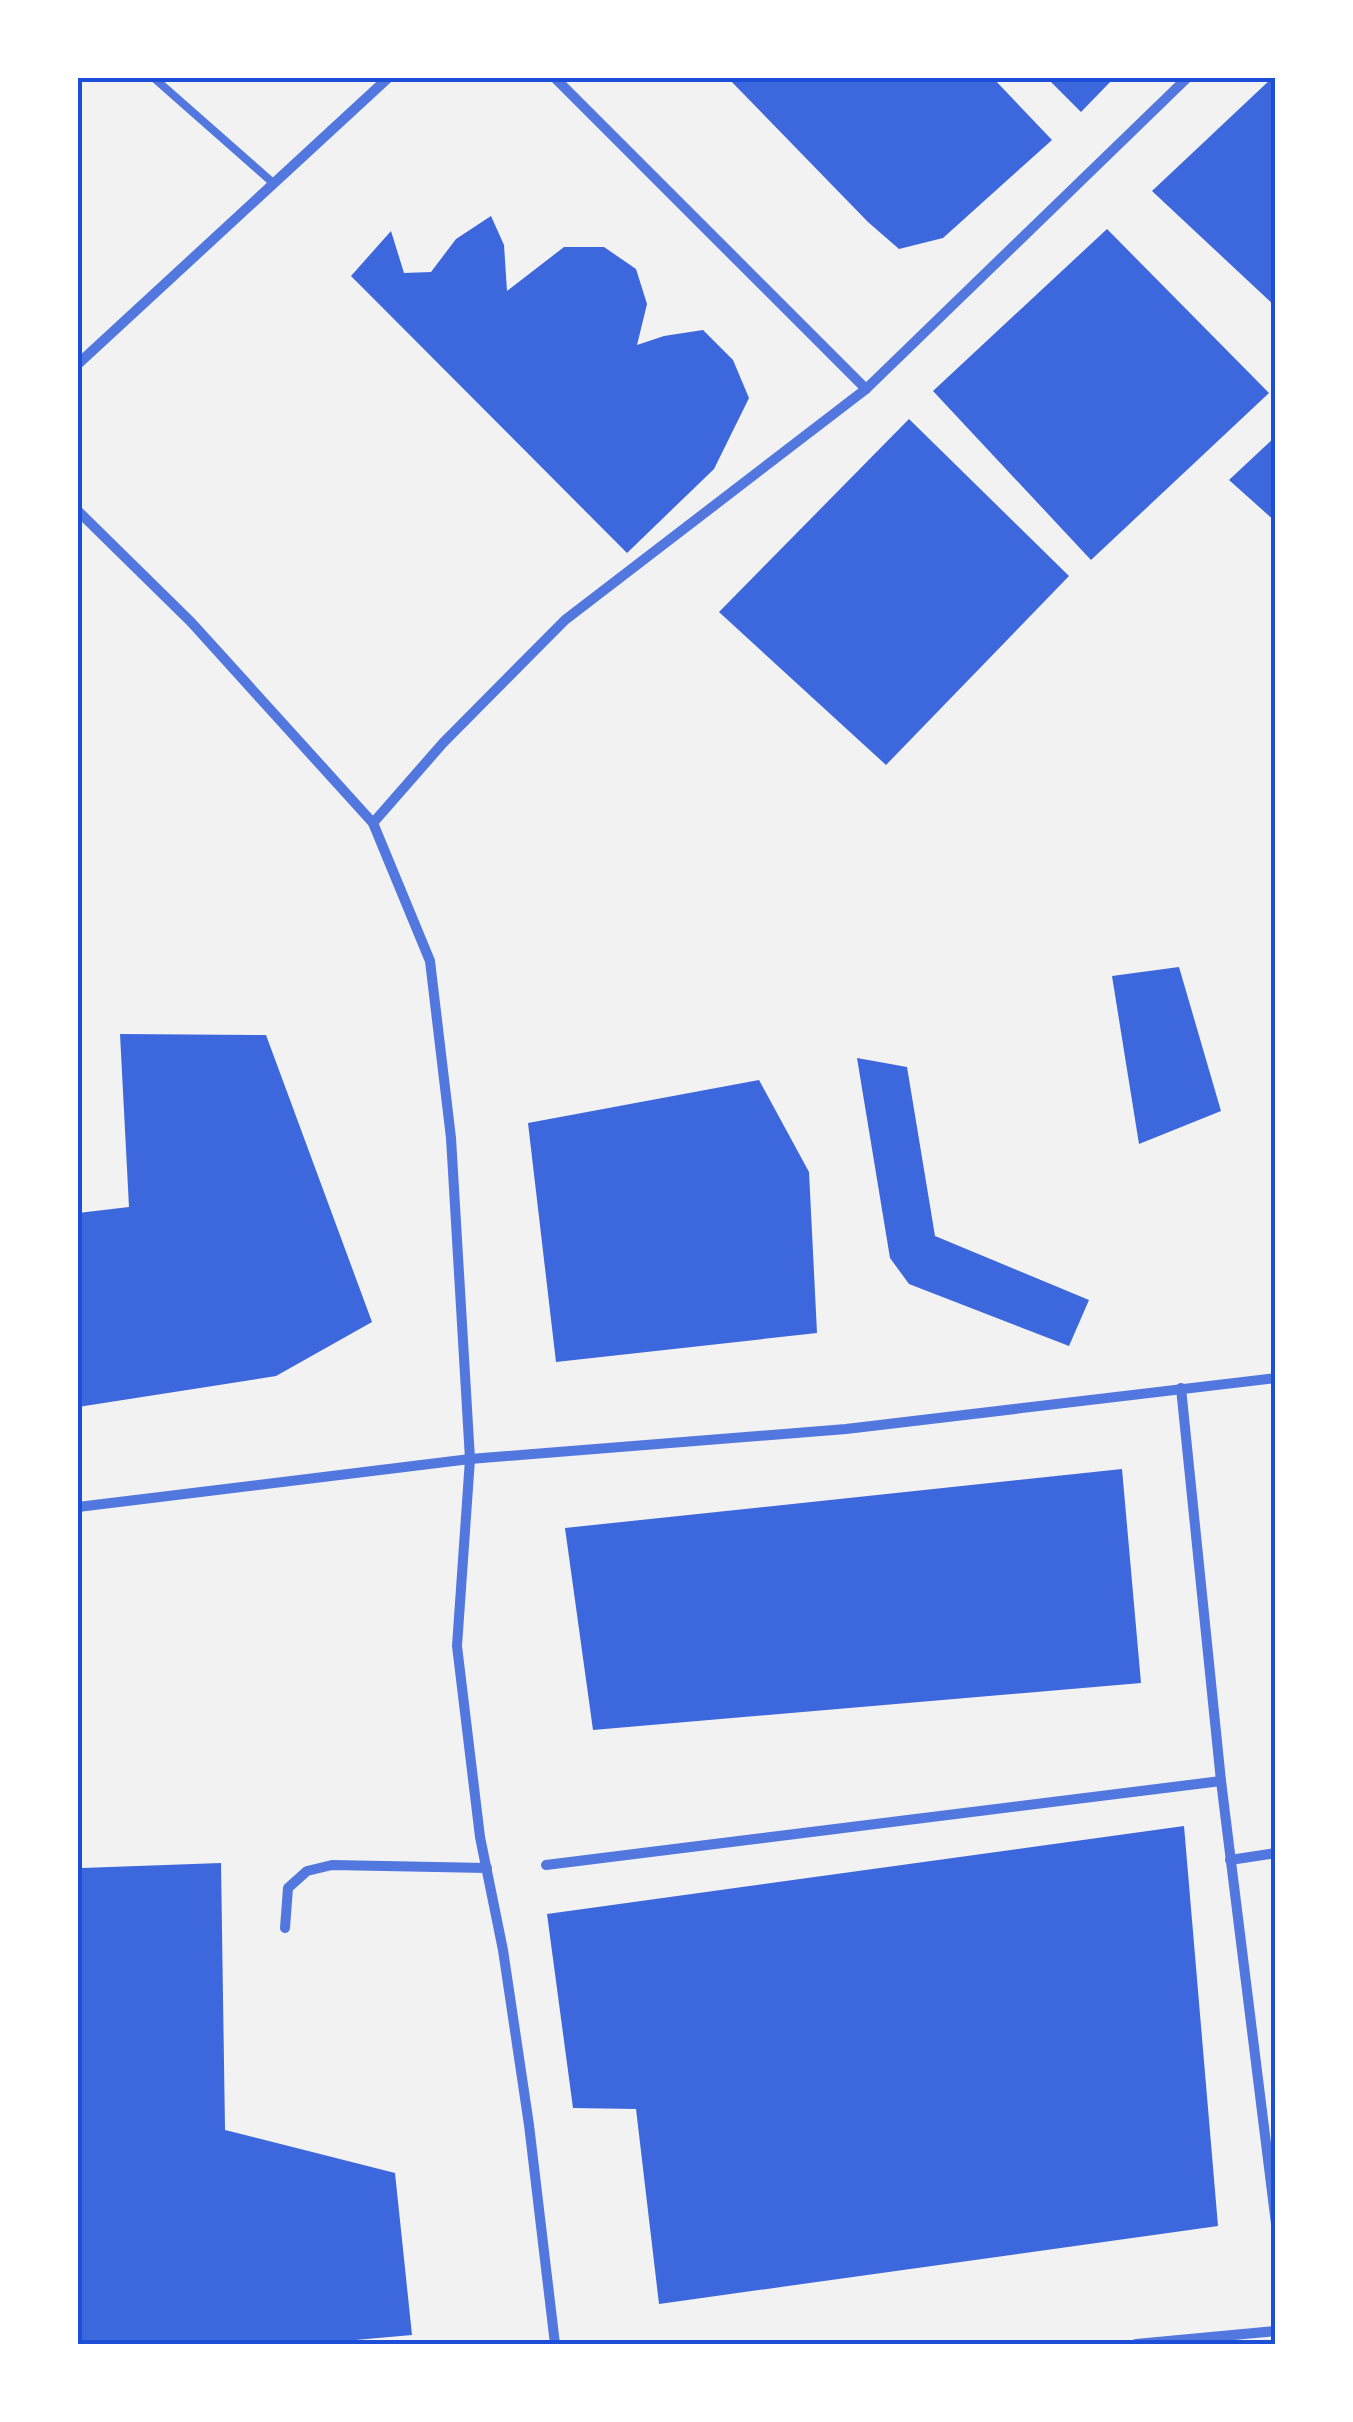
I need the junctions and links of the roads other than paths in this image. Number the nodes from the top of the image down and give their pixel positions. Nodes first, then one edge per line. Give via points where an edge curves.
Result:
1 (154, 78) edge
2 (388, 78) edge
3 (555, 78) edge
4 (1186, 78) edge
5 (272, 182) junction
6 (78, 364) edge
7 (866, 390) junction
8 (78, 511) edge
9 (373, 823) junction
10 (1276, 1378) edge
11 (1181, 1388) junction
12 (470, 1459) junction
13 (78, 1508) edge
14 (1221, 1782) junction
15 (1276, 1853) edge
16 (1230, 1860) junction
17 (546, 1865) dead end
18 (487, 1868) junction
19 (285, 1928) dead end
20 (1272, 2158) edge
21 (1276, 2224) edge
22 (1276, 2331) edge
23 (555, 2344) edge
24 (1136, 2344) edge

1 - 5 lane
2 - 5 street
3 - 7 street
4 - 7 street
5 - 6 street
7 - 9 street via 566,620 443,742
8 - 9 street via 191,622
9 - 12 street via 430,961 451,1138
10 - 11 street
11 - 12 street via 846,1428
11 - 14 street
12 - 13 street
12 - 18 street via 457,1646
14 - 16 street
14 - 17 street
15 - 16 street
16 - 20 street
18 - 19 street via 332,1865 307,1871 288,1888
18 - 23 street via 518,2046
20 - 21 street
22 - 24 street

